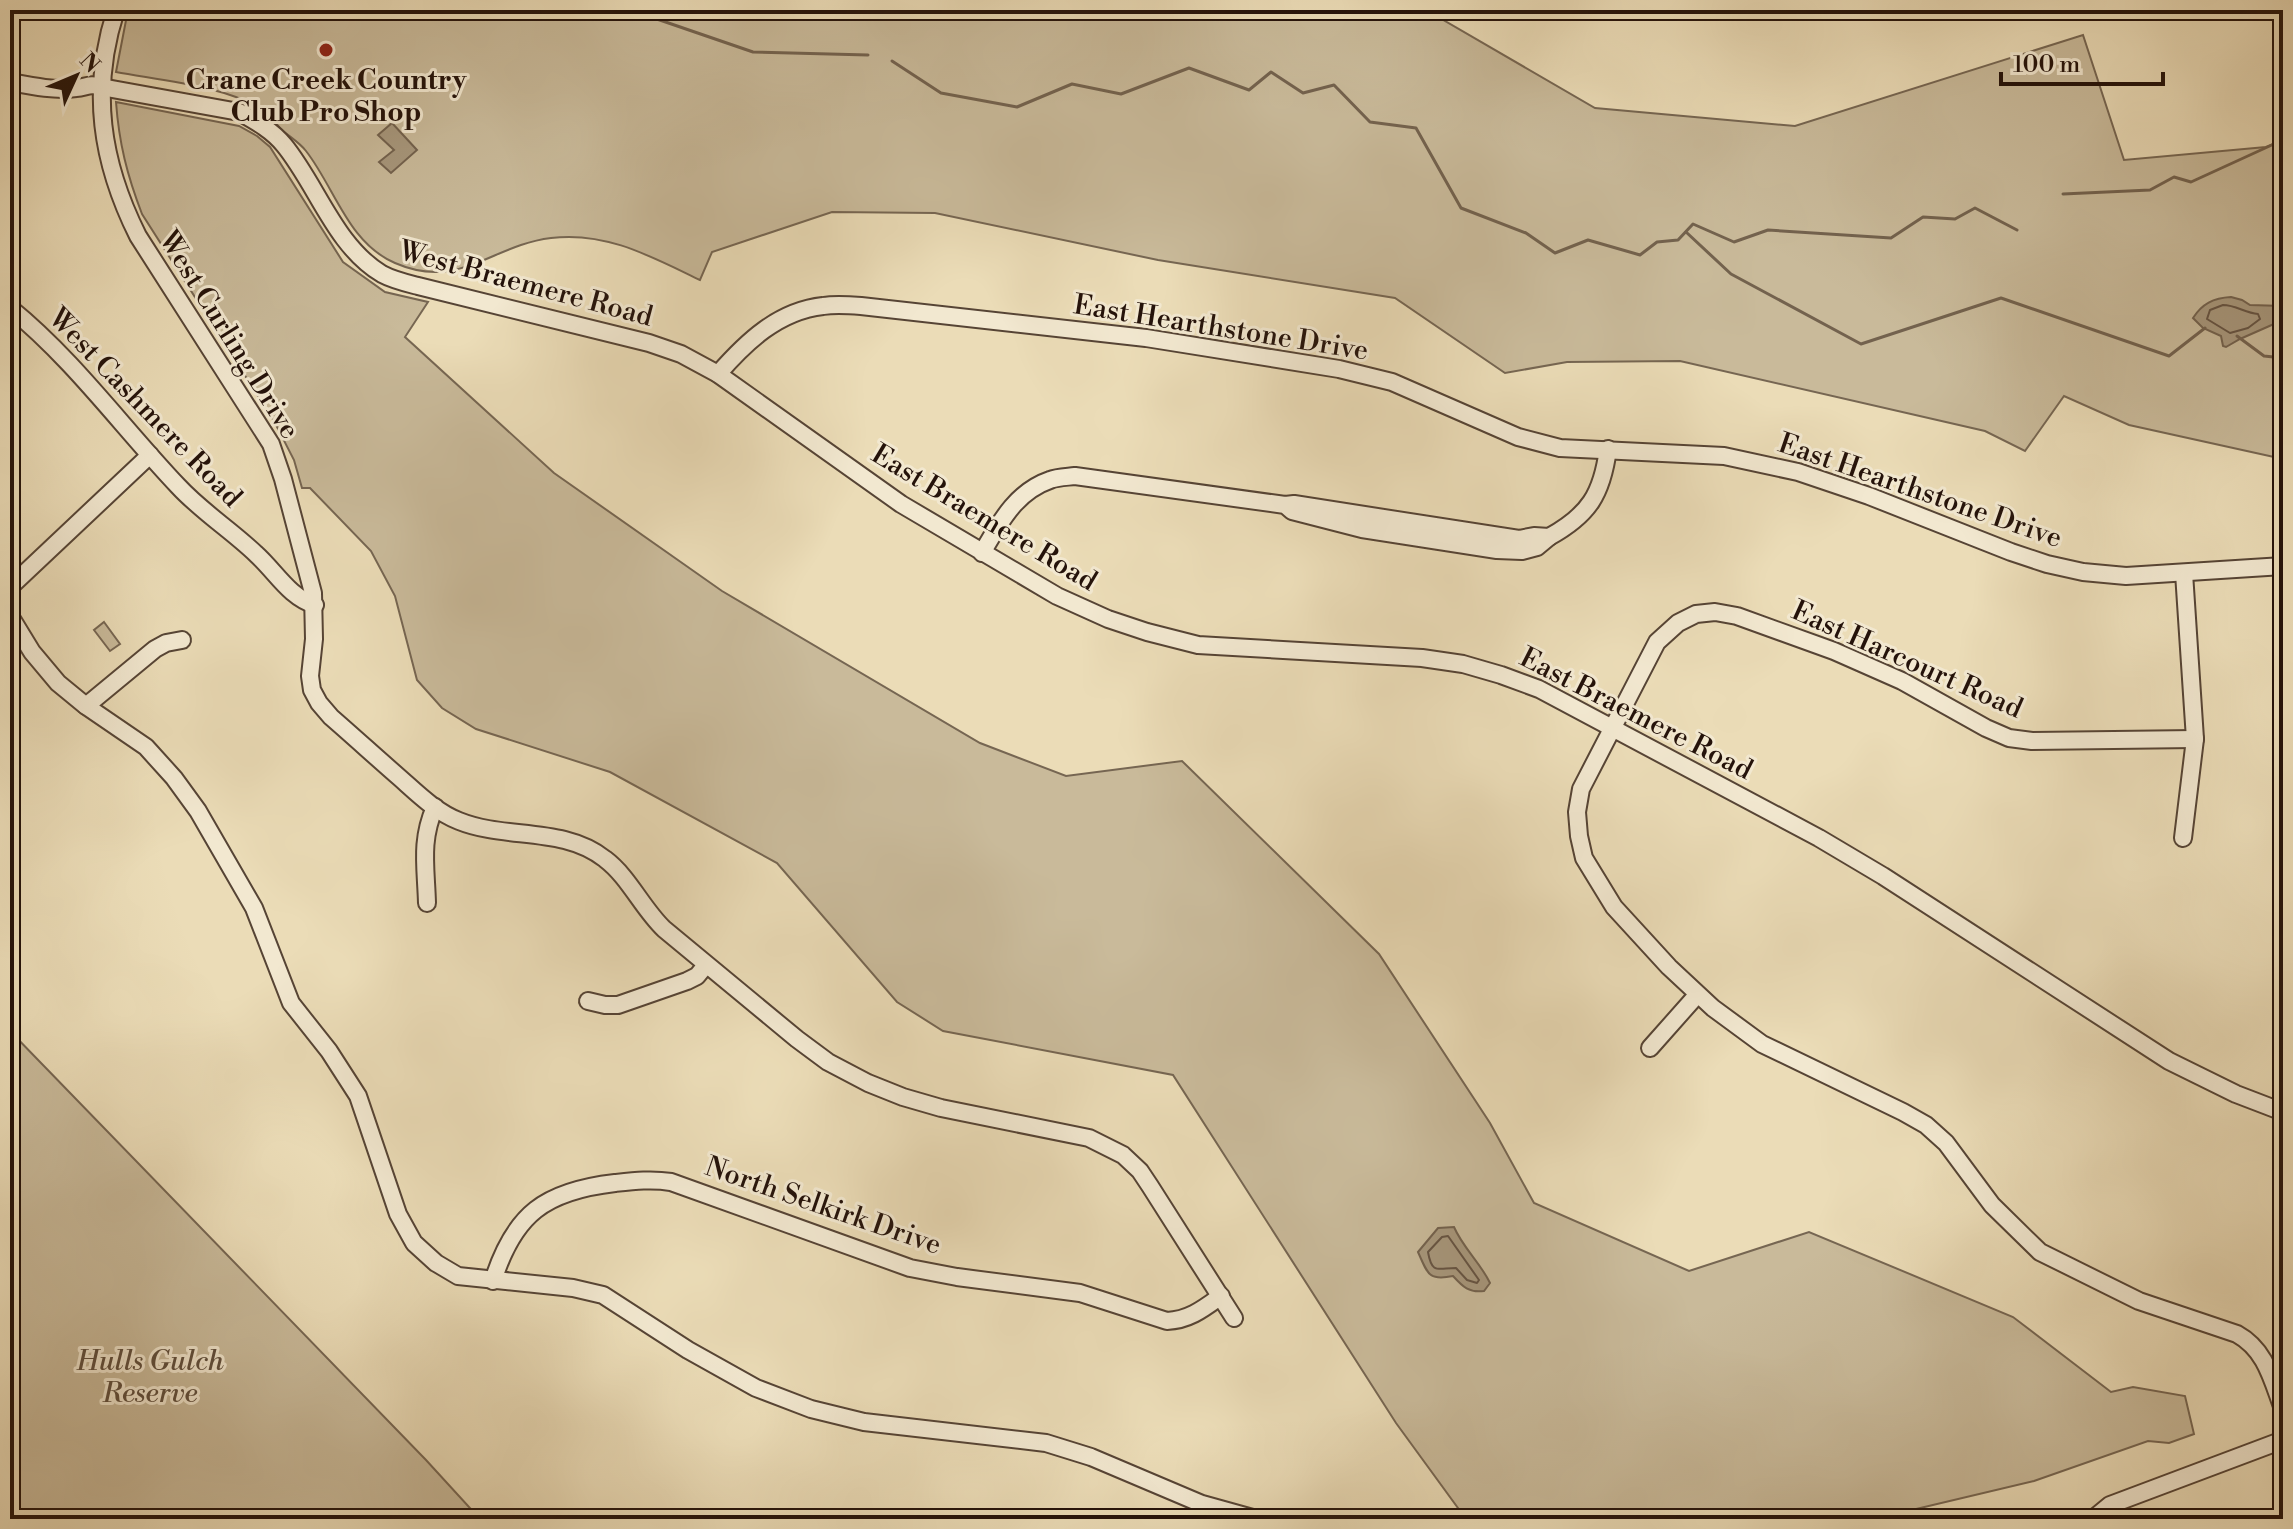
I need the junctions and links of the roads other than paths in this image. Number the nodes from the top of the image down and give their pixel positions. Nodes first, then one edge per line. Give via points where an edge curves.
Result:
1 (116, 10) edge
2 (10, 82) edge
3 (101, 87) junction
4 (10, 308) edge
5 (718, 374) junction
6 (1608, 449) junction
7 (150, 455) junction
8 (982, 553) junction
9 (2283, 566) edge
10 (2184, 573) junction
11 (10, 587) edge
12 (315, 605) junction
13 (10, 616) edge
14 (182, 640) dead end
15 (86, 706) junction
16 (1613, 728) junction
17 (2195, 739) junction
18 (435, 807) junction
19 (2183, 838) dead end
20 (427, 903) dead end
21 (706, 965) junction
22 (1697, 995) junction
23 (588, 1001) dead end
24 (1650, 1048) dead end
25 (2283, 1112) edge
26 (493, 1281) junction
27 (1221, 1296) junction
28 (1234, 1318) dead end
29 (2283, 1409) edge
30 (2283, 1440) edge
31 (1256, 1519) edge
32 (2093, 1519) edge

1 - 3 street, West Curling Drive
2 - 3 street, West Braemere Road
3 - 5 street, West Braemere Road via 226,108 258,122 285,145 358,254 385,275 649,343
3 - 12 street, West Curling Drive via 102,130 123,206 271,444
4 - 7 street, West Cashmere Road via 55,347
5 - 6 street, East Hearthstone Drive via 744,345 787,316 825,305 861,306 1146,338 1339,369 1392,382 1518,437 1560,448
5 - 8 street, East Braemere Road via 901,504
6 - 8 street via 1596,496 1581,516 1537,547 1522,551 1362,529 1285,505 1075,476 1050,479 1023,495
6 - 10 street, East Hearthstone Drive via 1724,456 1798,472 2011,552 2083,572
7 - 11 street
7 - 12 street, West Cashmere Road via 293,595
8 - 16 street, East Braemere Road via 1057,596 1147,632 1198,645 1463,664 1539,689
9 - 10 street, East Hearthstone Drive
10 - 17 street
12 - 18 street, West Curling Drive via 310,676 319,703
13 - 15 street via 58,683
14 - 15 street via 155,649
15 - 26 street via 146,747 198,811 254,908 291,1003 358,1096 398,1214 414,1243 458,1276
16 - 17 street, East Harcourt Road via 1657,642 1678,623 1715,612 1834,651 2009,738
16 - 22 street, East Harcourt Road via 1581,789 1577,812 1584,858 1614,907
16 - 25 street, East Braemere Road via 1883,876 2169,1061
17 - 19 street
18 - 20 street via 425,839
18 - 21 street via 458,821 490,830 587,847 616,870 649,915
21 - 23 street via 687,981 618,1005
21 - 27 street via 828,1062 868,1083 941,1108 1089,1138 1123,1155 1140,1171
22 - 24 street
22 - 29 street, East Harcourt Road via 1762,1044 1926,1125 1992,1205 2040,1252 2139,1301 2246,1339 2261,1353
26 - 27 street, North Selkirk Drive via 509,1241 544,1203 569,1191 644,1180 671,1182 910,1268 1080,1293 1167,1321 1192,1316
26 - 31 street via 603,1295 756,1388 811,1409 864,1422 1046,1443 1202,1504
27 - 28 street
30 - 32 street via 2110,1505

